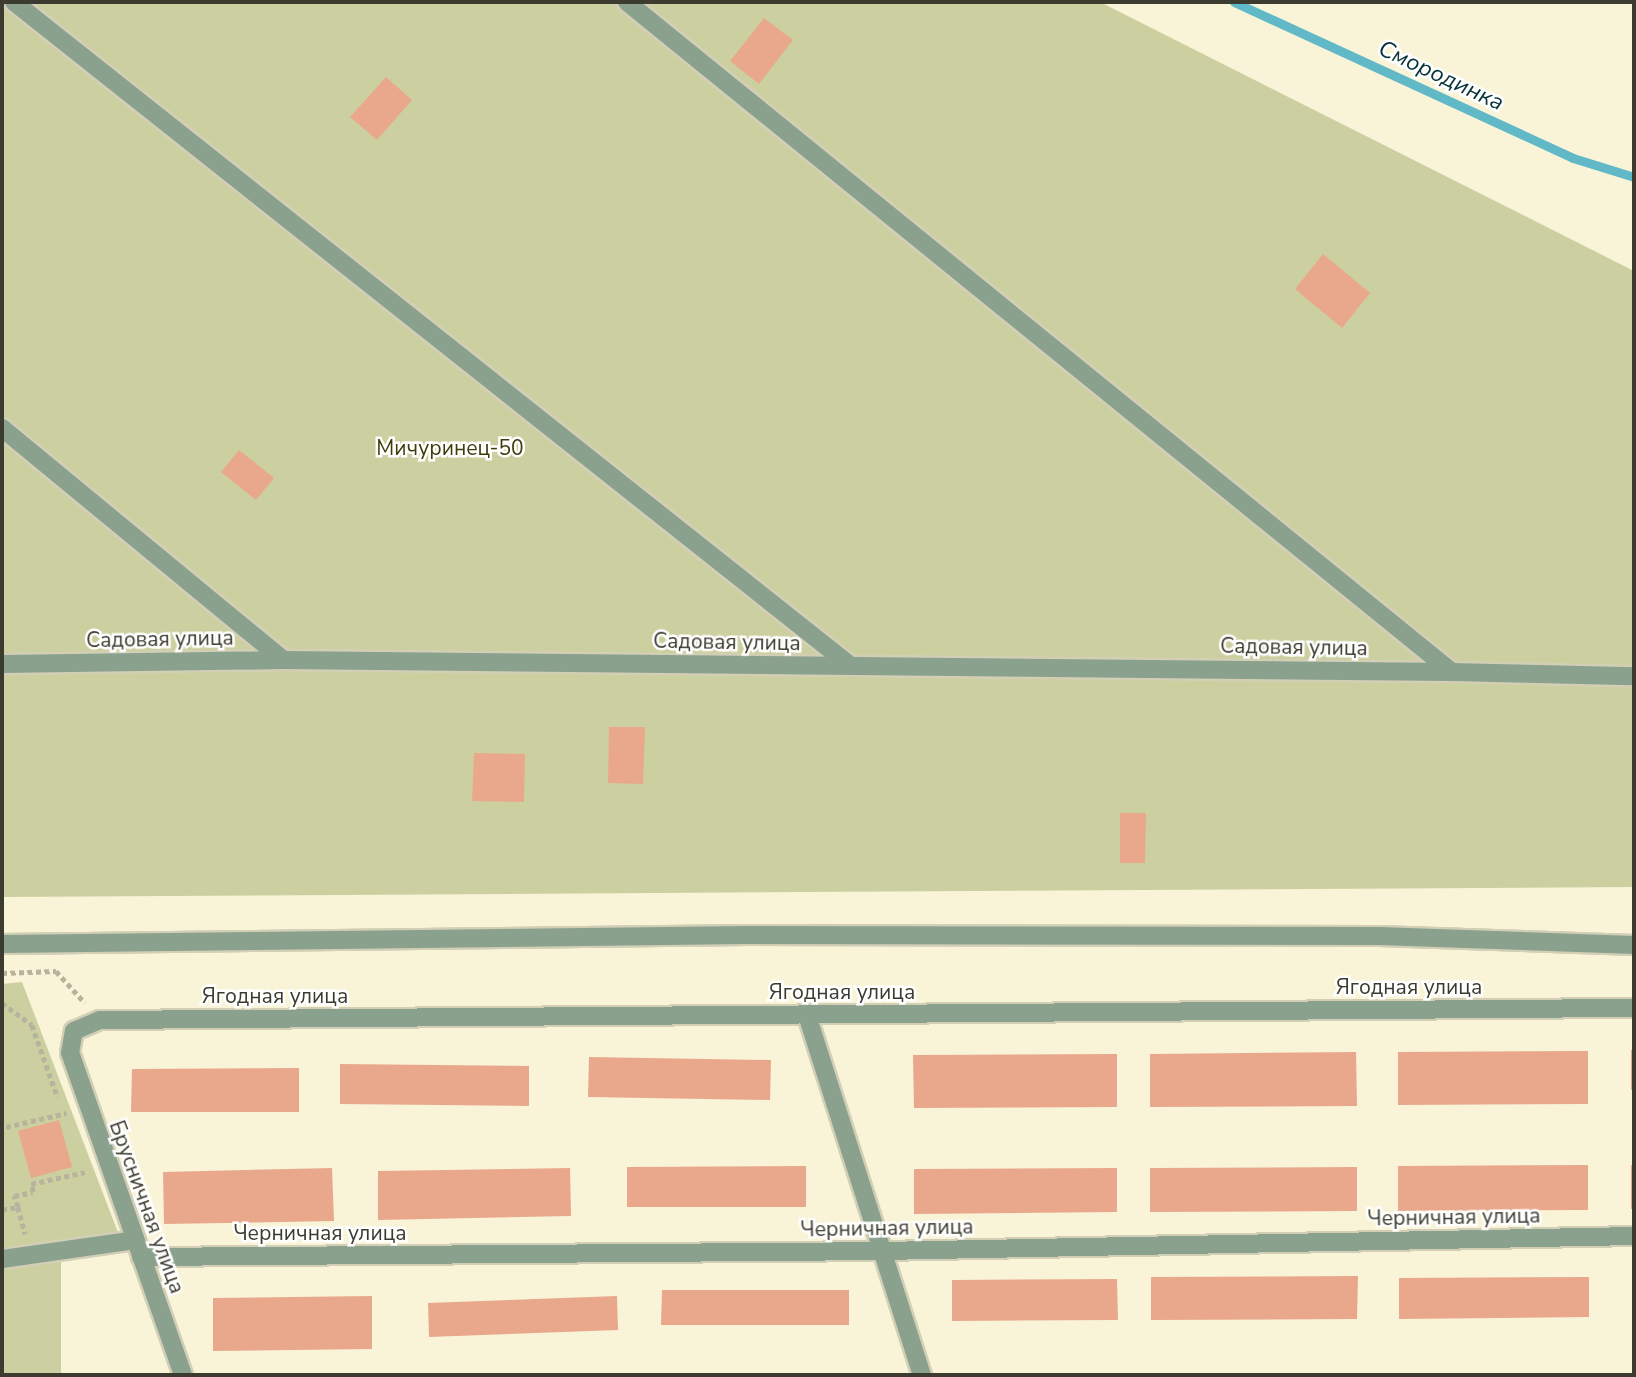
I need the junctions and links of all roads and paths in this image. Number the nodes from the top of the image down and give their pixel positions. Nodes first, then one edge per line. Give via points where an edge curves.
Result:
1 (14, 2) edge
2 (627, 2) edge
3 (2, 428) edge
4 (283, 660) junction
5 (2, 664) edge
6 (851, 666) junction
7 (1452, 672) junction
8 (1634, 676) edge
9 (2, 944) edge
10 (1634, 945) edge
11 (2, 974) edge
12 (2, 1003) edge
13 (1634, 1008) edge
14 (807, 1015) junction
15 (100, 1020) junction
16 (64, 1114) junction
17 (68, 1126) dead end
18 (6, 1127) dead end
19 (81, 1162) dead end
20 (2, 1210) edge
21 (1634, 1236) edge
22 (138, 1249) junction
23 (882, 1251) junction
24 (2, 1259) edge
25 (183, 1375) edge
26 (922, 1375) edge

1 - 6 street
2 - 7 street
3 - 4 street
4 - 5 street, Садовая улица
4 - 6 street, Садовая улица
6 - 7 street, Садовая улица
7 - 8 street, Садовая улица
9 - 10 street via 871,935 1379,936
11 - 15 path via 56,971
12 - 16 path via 32,1026
13 - 14 street, Ягодная улица
14 - 15 street, Ягодная улица
14 - 23 street
15 - 22 street, Брусничная улица via 74,1031 70,1053
16 - 17 path
16 - 18 path
19 - 20 path via 86,1174 31,1184 33,1192 14,1196 18,1207
21 - 23 street, Черничная улица
22 - 23 street, Черничная улица
22 - 24 street, Черничная улица
22 - 25 street, Брусничная улица
23 - 26 street

